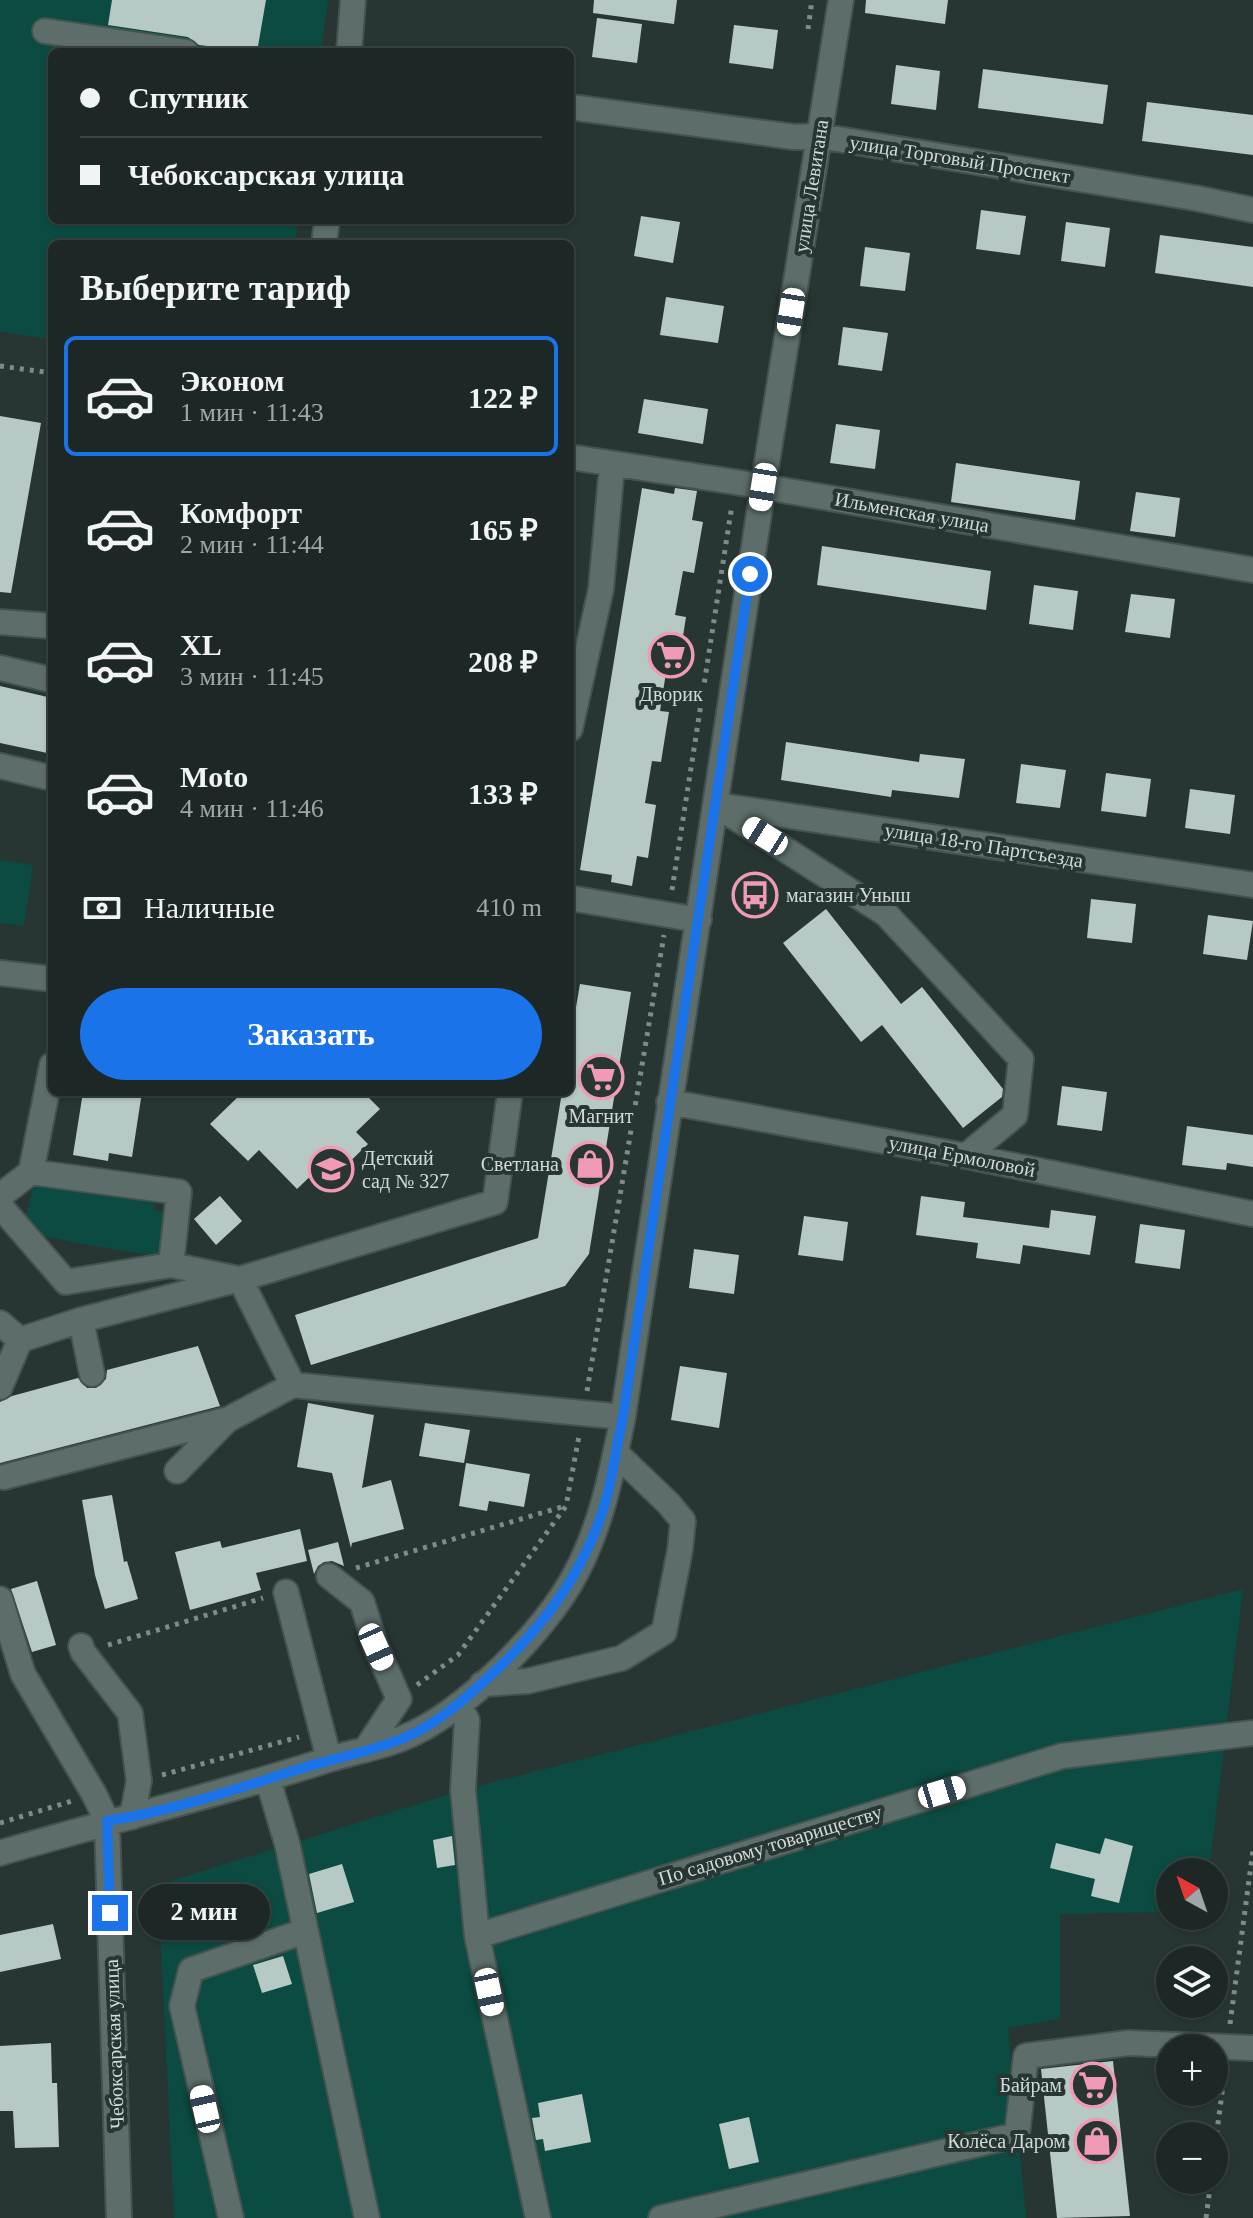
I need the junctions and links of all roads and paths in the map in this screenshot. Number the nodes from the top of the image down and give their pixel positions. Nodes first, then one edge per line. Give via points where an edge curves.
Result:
1 (353, 0) edge
2 (812, 0) edge
3 (841, 0) edge
4 (808, 30) dead end
5 (45, 31) dead end
6 (159, 48) edge
7 (349, 48) edge
8 (574, 108) edge
9 (819, 136) junction
10 (1253, 210) edge
11 (0, 366) edge
12 (48, 372) edge
13 (574, 458) edge
14 (612, 465) junction
15 (735, 482) junction
16 (763, 487) junction
17 (1253, 570) edge
18 (0, 622) edge
19 (48, 626) edge
20 (0, 668) edge
21 (48, 679) edge
22 (574, 711) edge
23 (0, 766) edge
24 (48, 777) edge
25 (716, 805) junction
26 (1253, 885) edge
27 (574, 899) edge
28 (668, 914) junction
29 (699, 920) junction
30 (0, 973) edge
31 (48, 979) edge
32 (48, 1085) edge
33 (509, 1096) edge
34 (669, 1102) junction
35 (966, 1156) junction
36 (31, 1172) junction
37 (0, 1196) edge
38 (0, 1206) edge
39 (1253, 1214) edge
40 (171, 1265) junction
41 (240, 1279) junction
42 (81, 1320) junction
43 (0, 1323) edge
44 (20, 1340) junction
45 (92, 1374) dead end
46 (293, 1385) junction
47 (0, 1387) edge
48 (584, 1412) junction
49 (623, 1417) junction
50 (229, 1419) junction
51 (616, 1453) junction
52 (177, 1471) dead end
53 (4, 1477) dead end
54 (329, 1576) dead end
55 (286, 1592) dead end
56 (0, 1599) edge
57 (81, 1646) dead end
58 (482, 1684) junction
59 (399, 1699) junction
60 (458, 1706) junction
61 (323, 1731) junction
62 (1253, 1733) edge
63 (366, 1749) junction
64 (329, 1759) junction
65 (268, 1780) junction
66 (139, 1781) junction
67 (94, 1794) junction
68 (132, 1817) junction
69 (107, 1821) junction
70 (0, 1823) edge
71 (1253, 1850) edge
72 (0, 1853) edge
73 (305, 1931) junction
74 (477, 1936) junction
75 (1156, 2044) edge
76 (1228, 2046) joint
77 (1253, 2048) edge
78 (1209, 2194) edge
79 (119, 2218) edge
80 (231, 2218) edge
81 (367, 2218) edge
82 (538, 2218) edge
83 (661, 2218) edge
84 (1206, 2218) edge

1 - 7 street
2 - 4 path
3 - 9 street, улица Левитана
5 - 6 street
8 - 9 street, улица Торговый Проспект
9 - 10 street, улица Торговый Проспект
9 - 16 street, улица Левитана
11 - 12 path
13 - 14 street, Ильменская улица
14 - 15 street, Ильменская улица
14 - 22 street via 601,589
15 - 16 street, Ильменская улица
15 - 28 path
16 - 17 street, Ильменская улица
16 - 25 street, улица Левитана
18 - 19 street
20 - 21 street
23 - 24 street
25 - 26 street, улица 18-го Партсъезда
25 - 29 street, улица Левитана
25 - 35 street via 886,914 1021,1059 1015,1115
27 - 28 street
28 - 29 street
28 - 48 path
29 - 34 street, улица Левитана
30 - 31 street
32 - 36 street
33 - 41 street via 495,1202
34 - 35 street, улица Ермоловой
34 - 49 street, улица Левитана
35 - 39 street, улица Ермоловой
36 - 37 street
36 - 40 street via 179,1192
38 - 40 street via 66,1282
40 - 41 street
41 - 42 street
41 - 46 street
42 - 44 street
42 - 45 street
43 - 44 street
44 - 47 street
46 - 48 street
46 - 50 street
48 - 49 street
48 - 59 path via 566,1506 458,1655
49 - 51 street, улица Левитана
50 - 52 street
50 - 53 street
51 - 58 street, улица Левитана via 606,1500 575,1575 550,1614
51 - 58 street via 683,1521 664,1632 622,1658 528,1681
54 - 59 street via 362,1602
55 - 61 street
56 - 67 street via 23,1674
57 - 66 street via 130,1713
58 - 60 street, улица Левитана
59 - 63 street
60 - 63 street, улица Левитана via 404,1738
60 - 74 street via 467,1720 463,1790
61 - 64 street
61 - 66 path
62 - 74 street, По садовому товариществу via 1062,1756
63 - 64 street, улица Левитана
64 - 65 street, улица Левитана
65 - 68 street, улица Левитана
65 - 73 street
66 - 68 street
67 - 69 street
67 - 70 path
68 - 69 street, улица Левитана
69 - 72 street, улица Левитана
69 - 79 street, Чебоксарская улица
71 - 76 path
73 - 80 street via 191,1970 182,2006
73 - 81 street
74 - 82 street
75 - 83 street via 1026,2056 1017,2135
76 - 77 street
78 - 84 path

